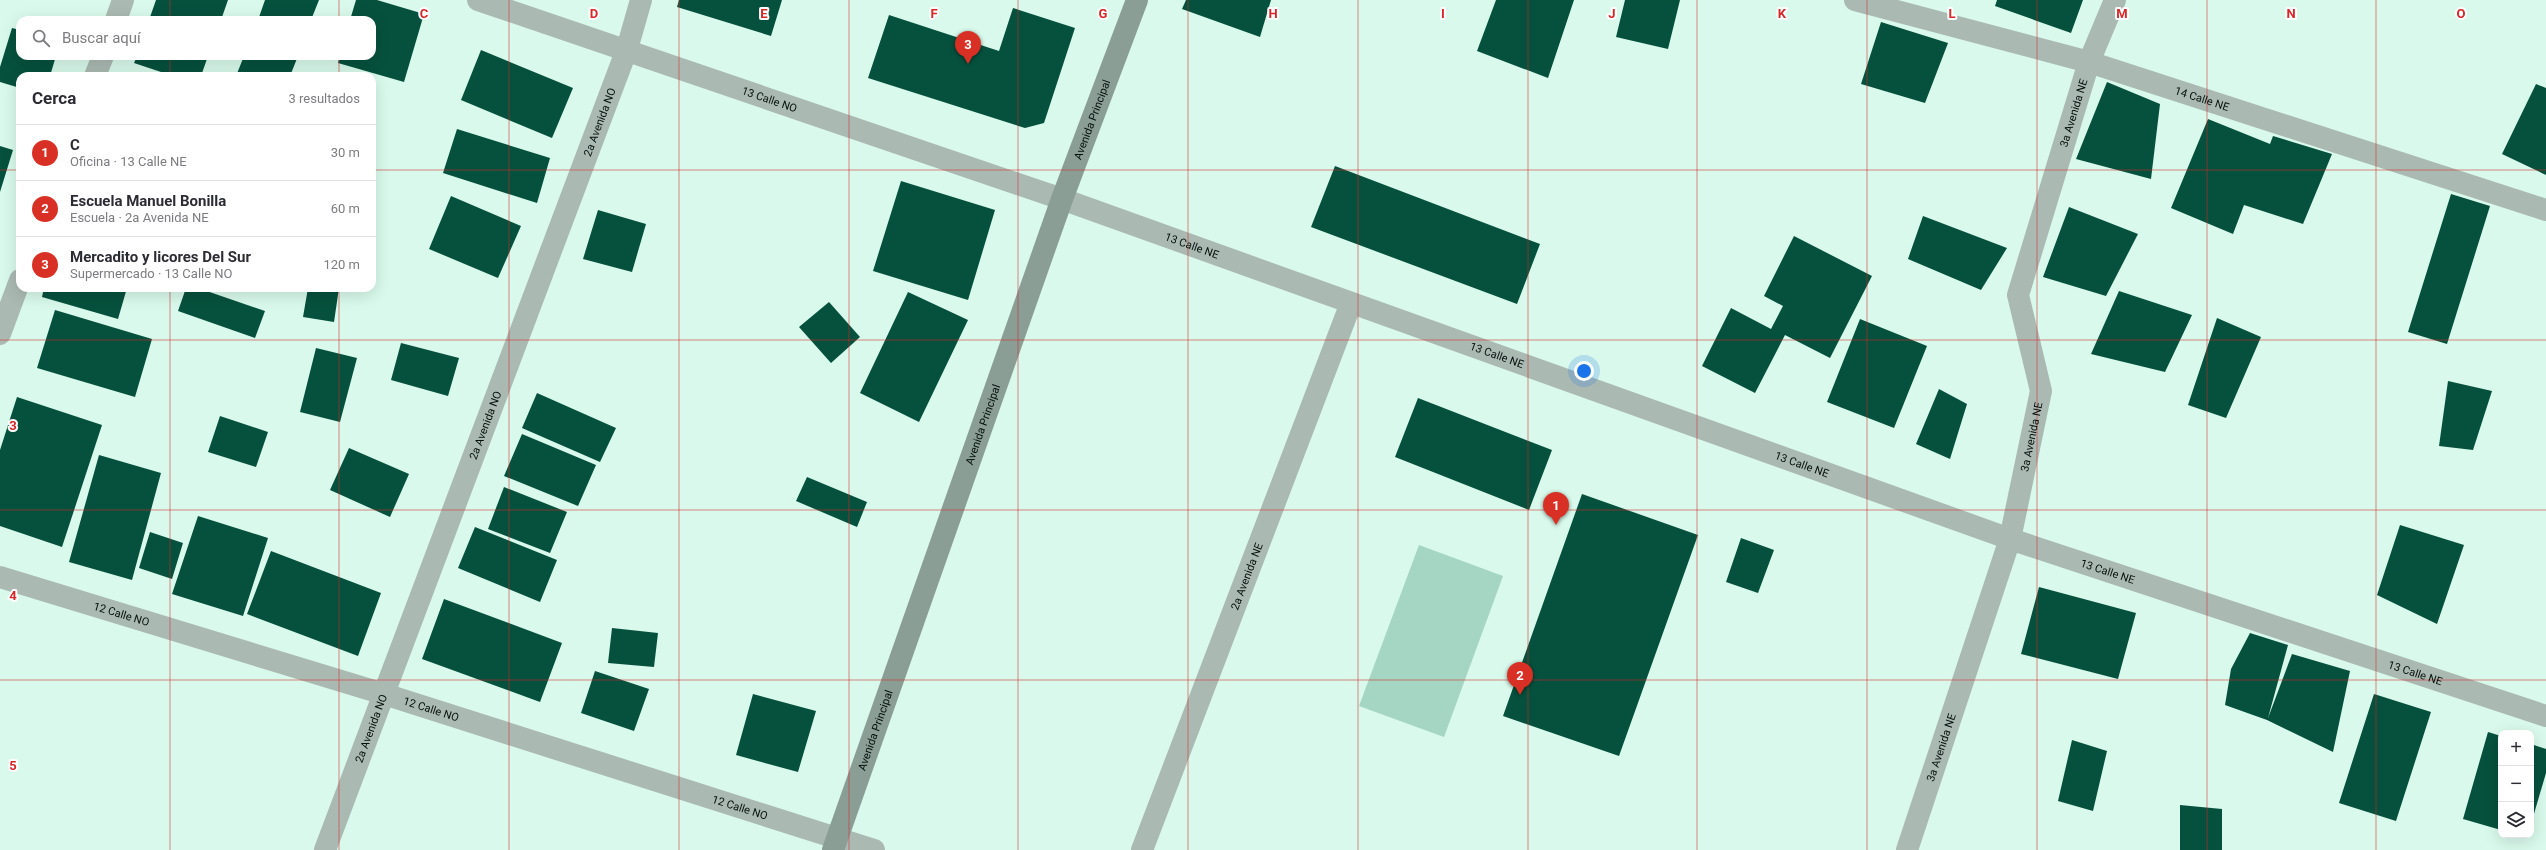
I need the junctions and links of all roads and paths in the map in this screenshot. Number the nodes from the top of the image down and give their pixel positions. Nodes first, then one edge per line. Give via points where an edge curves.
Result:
1 (123, 0) edge
2 (478, 0) edge
3 (641, 0) edge
4 (1137, 0) edge
5 (1855, 0) edge
6 (2115, 0) edge
7 (117, 16) edge
8 (627, 49) junction
9 (101, 60) edge
10 (2089, 62) junction
11 (97, 72) edge
12 (1062, 199) junction
13 (2546, 210) edge
14 (16, 291) edge
15 (1352, 303) junction
16 (0, 334) edge
17 (2010, 539) junction
18 (0, 577) edge
19 (384, 694) junction
20 (2546, 716) edge
21 (835, 844) edge
22 (325, 850) edge
23 (874, 850) edge
24 (1142, 850) edge
25 (1907, 850) edge

1 - 7 street
2 - 8 street, 13 Calle NO
3 - 8 street, 2a Avenida NO
4 - 12 street, Avenida Principal
5 - 10 street, 14 Calle NE
6 - 10 street, 3a Avenida NE
8 - 12 street, 13 Calle NO
8 - 19 street, 2a Avenida NO
9 - 11 street
10 - 13 street, 14 Calle NE
10 - 17 street, 3a Avenida NE via 2018,295 2042,391
12 - 15 street, 13 Calle NE
12 - 21 street, Avenida Principal
14 - 16 street
15 - 17 street, 13 Calle NE
15 - 24 street, 2a Avenida NE
17 - 20 street, 13 Calle NE
17 - 25 street, 3a Avenida NE
18 - 19 street, 12 Calle NO
19 - 21 street, 12 Calle NO
19 - 22 street, 2a Avenida NO
21 - 23 street, 12 Calle NO

